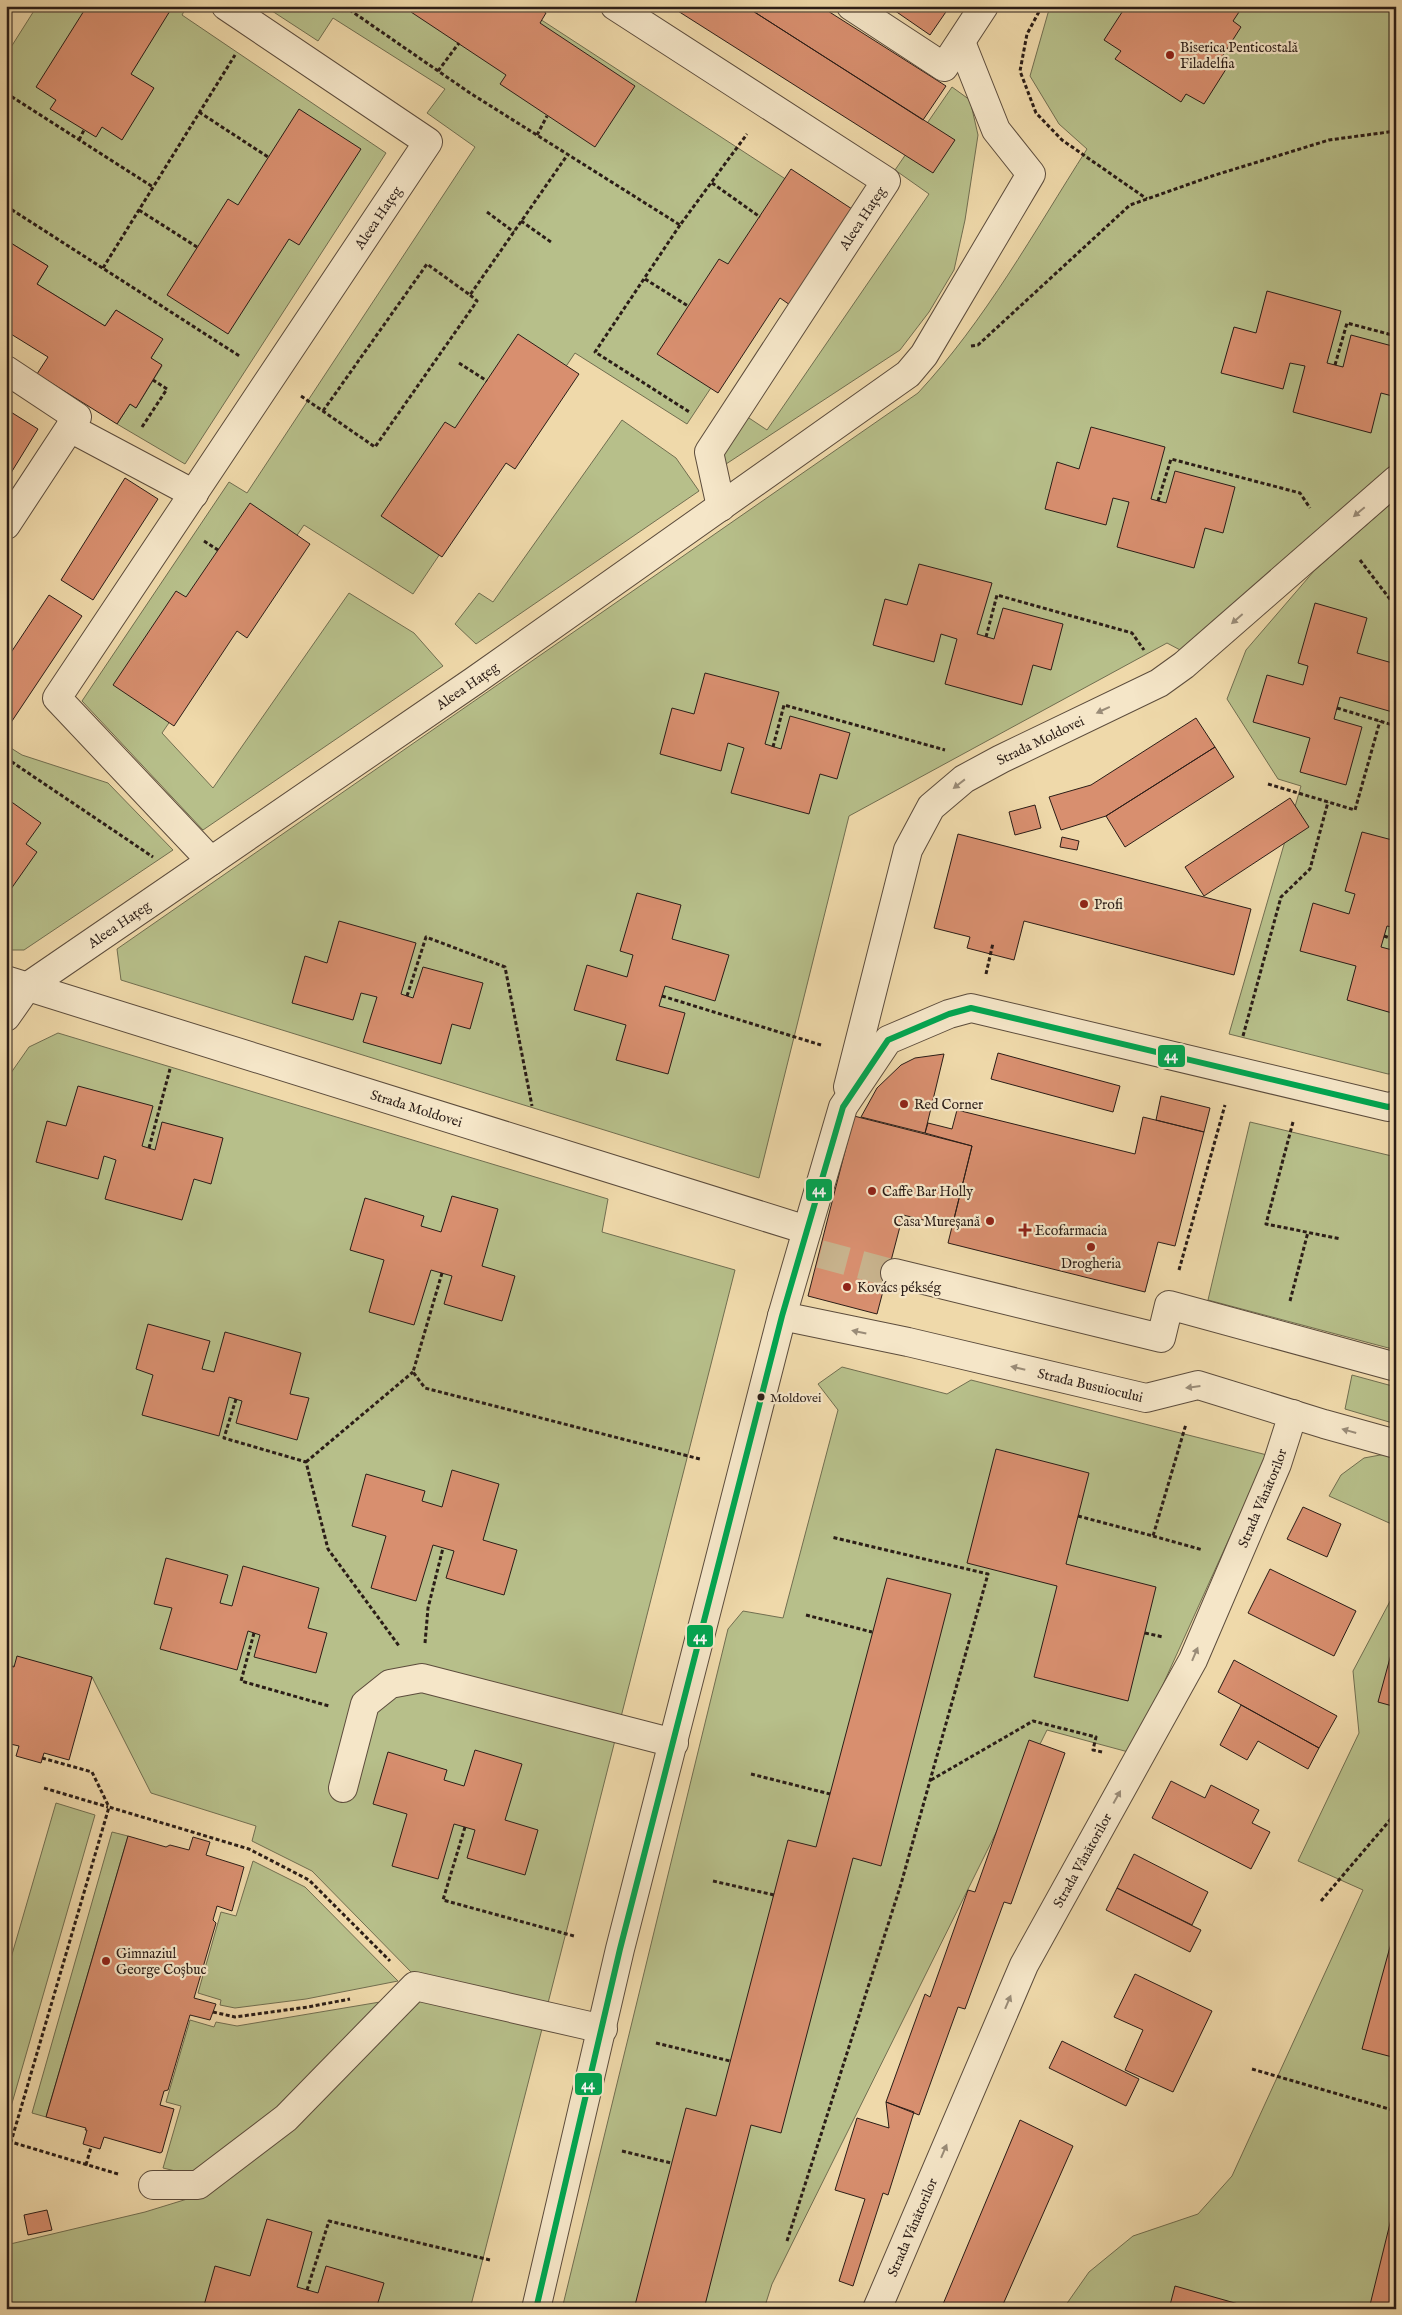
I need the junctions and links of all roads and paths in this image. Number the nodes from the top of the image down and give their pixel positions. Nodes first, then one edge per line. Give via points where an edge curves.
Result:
1 (226, 6) edge
2 (344, 6) edge
3 (614, 6) edge
4 (851, 6) edge
5 (984, 6) edge
6 (1042, 6) edge
7 (254, 24) junction
8 (961, 42) junction
9 (459, 43) dead end
10 (438, 71) junction
11 (6, 93) edge
12 (768, 105) junction
13 (199, 112) junction
14 (547, 116) dead end
15 (84, 130) dead end
16 (1396, 130) edge
17 (537, 135) junction
18 (79, 140) junction
19 (568, 154) junction
20 (268, 157) dead end
21 (712, 183) junction
22 (153, 187) junction
23 (1148, 199) junction
24 (6, 206) edge
25 (139, 210) junction
26 (487, 212) dead end
27 (760, 217) dead end
28 (521, 221) junction
29 (680, 225) junction
30 (514, 232) junction
31 (550, 242) dead end
32 (197, 247) dead end
33 (102, 268) junction
34 (645, 278) junction
35 (470, 295) junction
36 (688, 306) dead end
37 (1396, 336) edge
38 (962, 348) dead end
39 (460, 363) dead end
40 (1335, 365) dead end
41 (6, 370) edge
42 (272, 376) junction
43 (153, 380) dead end
44 (486, 381) dead end
45 (323, 411) junction
46 (70, 428) junction
47 (722, 433) junction
48 (122, 457) junction
49 (1396, 480) edge
50 (1300, 493) dead end
51 (194, 494) junction
52 (1158, 501) dead end
53 (721, 507) junction
54 (6, 525) edge
55 (1356, 554) dead end
56 (1396, 607) edge
57 (986, 637) dead end
58 (1146, 654) dead end
59 (1337, 708) dead end
60 (1380, 721) junction
61 (1396, 726) edge
62 (773, 746) dead end
63 (949, 751) dead end
64 (6, 758) edge
65 (1268, 784) dead end
66 (1328, 802) junction
67 (158, 861) dead end
68 (211, 861) junction
69 (1384, 936) dead end
70 (1396, 940) edge
71 (993, 943) dead end
72 (985, 977) dead end
73 (16, 984) edge
74 (407, 996) dead end
75 (662, 996) dead end
76 (6, 1017) edge
77 (1241, 1044) dead end
78 (824, 1045) dead end
79 (170, 1068) dead end
80 (1226, 1100) dead end
81 (843, 1107) junction
82 (532, 1108) dead end
83 (1393, 1108) edge
84 (1294, 1118) dead end
85 (149, 1148) dead end
86 (1308, 1232) junction
87 (1341, 1239) dead end
88 (813, 1245) junction
89 (891, 1272) tunnel mouth
90 (442, 1273) dead end
91 (1169, 1305) junction
92 (782, 1316) junction
93 (1282, 1336) junction
94 (1396, 1367) edge
95 (413, 1372) junction
96 (1198, 1385) junction
97 (236, 1399) dead end
98 (1293, 1414) junction
99 (1396, 1444) edge
100 (700, 1459) dead end
101 (306, 1462) junction
102 (1078, 1516) dead end
103 (1153, 1536) junction
104 (832, 1537) dead end
105 (443, 1548) dead end
106 (1208, 1551) dead end
107 (806, 1616) dead end
108 (872, 1632) dead end
109 (254, 1633) dead end
110 (422, 1678) junction
111 (362, 1715) junction
112 (674, 1743) junction
113 (1093, 1750) dead end
114 (42, 1758) dead end
115 (751, 1774) dead end
116 (930, 1781) junction
117 (44, 1788) dead end
118 (343, 1788) dead end
119 (830, 1794) dead end
120 (109, 1807) junction
121 (1396, 1813) edge
122 (465, 1828) dead end
123 (713, 1881) dead end
124 (774, 1895) dead end
125 (1321, 1901) dead end
126 (574, 1936) dead end
127 (415, 1986) junction
128 (357, 1998) dead end
129 (213, 2012) dead end
130 (603, 2030) junction
131 (656, 2042) dead end
132 (730, 2061) dead end
133 (1252, 2069) dead end
134 (1396, 2112) edge
135 (6, 2141) edge
136 (11, 2142) junction
137 (91, 2147) dead end
138 (622, 2151) dead end
139 (671, 2163) dead end
140 (86, 2165) junction
141 (153, 2185) joint
142 (787, 2241) dead end
143 (490, 2260) dead end
144 (307, 2290) dead end
145 (536, 2309) edge
146 (877, 2309) edge

1 - 7 street, Aleea Hațeg
2 - 10 path
3 - 12 street, Aleea Hațeg
4 - 8 street via 944,68
5 - 8 street
6 - 23 path via 1026,34 1020,70 1036,113 1062,140
7 - 13 path
7 - 42 street, Aleea Hațeg via 428,142
8 - 53 street, Aleea Hațeg via 996,130 1030,174 924,355 908,374
9 - 10 path
10 - 17 path
11 - 18 path
12 - 21 path
12 - 47 street, Aleea Hațeg via 886,181
13 - 20 path
13 - 22 path
14 - 17 path
15 - 18 path
16 - 23 path via 1329,140
17 - 19 path
18 - 22 path
19 - 28 path
19 - 29 path
21 - 27 path
21 - 29 path
22 - 25 path
23 - 38 path via 1130,205 978,345
24 - 33 path
25 - 32 path
25 - 33 path
26 - 30 path
28 - 30 path
28 - 31 path
29 - 34 path
30 - 35 path
33 - 42 path
34 - 36 path
34 - 47 path via 596,352
35 - 45 path via 427,264
35 - 45 path via 477,301 375,447
37 - 40 path via 1346,323
39 - 44 path
41 - 46 street via 77,418
42 - 45 path
42 - 51 street, Aleea Hațeg
43 - 48 path via 167,389
46 - 48 street
46 - 54 street
47 - 53 street, Aleea Hațeg via 709,452
48 - 51 street
49 -> 81 street, Strada Moldovei via 1184,665 1159,683 1001,759 964,780 931,806 908,850
50 - 52 path via 1171,459
51 - 68 street, Aleea Hațeg via 58,698
53 - 68 street, Aleea Hațeg
55 - 56 path
57 - 58 path via 998,595 1132,633
59 - 60 path
60 - 61 path
60 - 66 path via 1354,810
62 - 63 path via 784,705
64 - 67 path
65 - 66 path
66 - 77 path via 1310,869 1280,897
68 - 73 street, Aleea Hațeg
69 - 70 path
71 - 72 path
73 - 76 street
73 - 88 street, Strada Moldovei
74 - 82 path via 426,937 505,967
75 - 78 path
79 - 85 path
80 - 91 path
81 - 83 street, Strada Moldovei via 888,1040 948,1014 971,1008
81 - 88 street, Strada Moldovei
84 - 86 path via 1266,1224
86 - 87 path
86 - 93 path
88 - 92 street, Strada Moldovei
89 - 91 street via 1161,1338
90 - 95 path
91 - 93 street
96 -> 92 street, Strada Busuiocului via 1146,1398
92 - 112 street, Strada Moldovei
93 - 94 street
95 - 100 path via 425,1388
95 - 101 path
96 - 98 street
96 - 103 path
97 - 101 path via 224,1438
99 -> 98 street
146 -> 98 street, Strada Vânătorilor via 1024,1965 1193,1660 1277,1464
101 - 110 path via 328,1549
102 - 103 path
103 - 106 path
104 - 116 path via 988,1574
105 - 110 path via 428,1608
107 - 108 path
109 - 111 path via 240,1682
110 - 111 street via 390,1684 365,1704
110 - 112 street
111 - 118 street
112 - 130 street, Strada Moldovei via 620,1949
113 - 116 path via 1096,1737 1033,1721
114 - 120 path via 92,1772
115 - 119 path
116 - 142 path via 902,1884
117 - 120 path
120 - 127 path via 249,1849 309,1880
120 - 136 path
121 - 125 path
122 - 126 path via 443,1900
123 - 124 path
127 - 130 street
127 - 141 street via 279,2124 198,2185
128 - 129 path via 235,2017
130 - 145 street, Strada Moldovei
131 - 132 path
133 - 134 path
135 - 136 path
136 - 140 path
137 - 140 path
138 - 139 path
140 - 141 path
143 - 144 path via 329,2221

